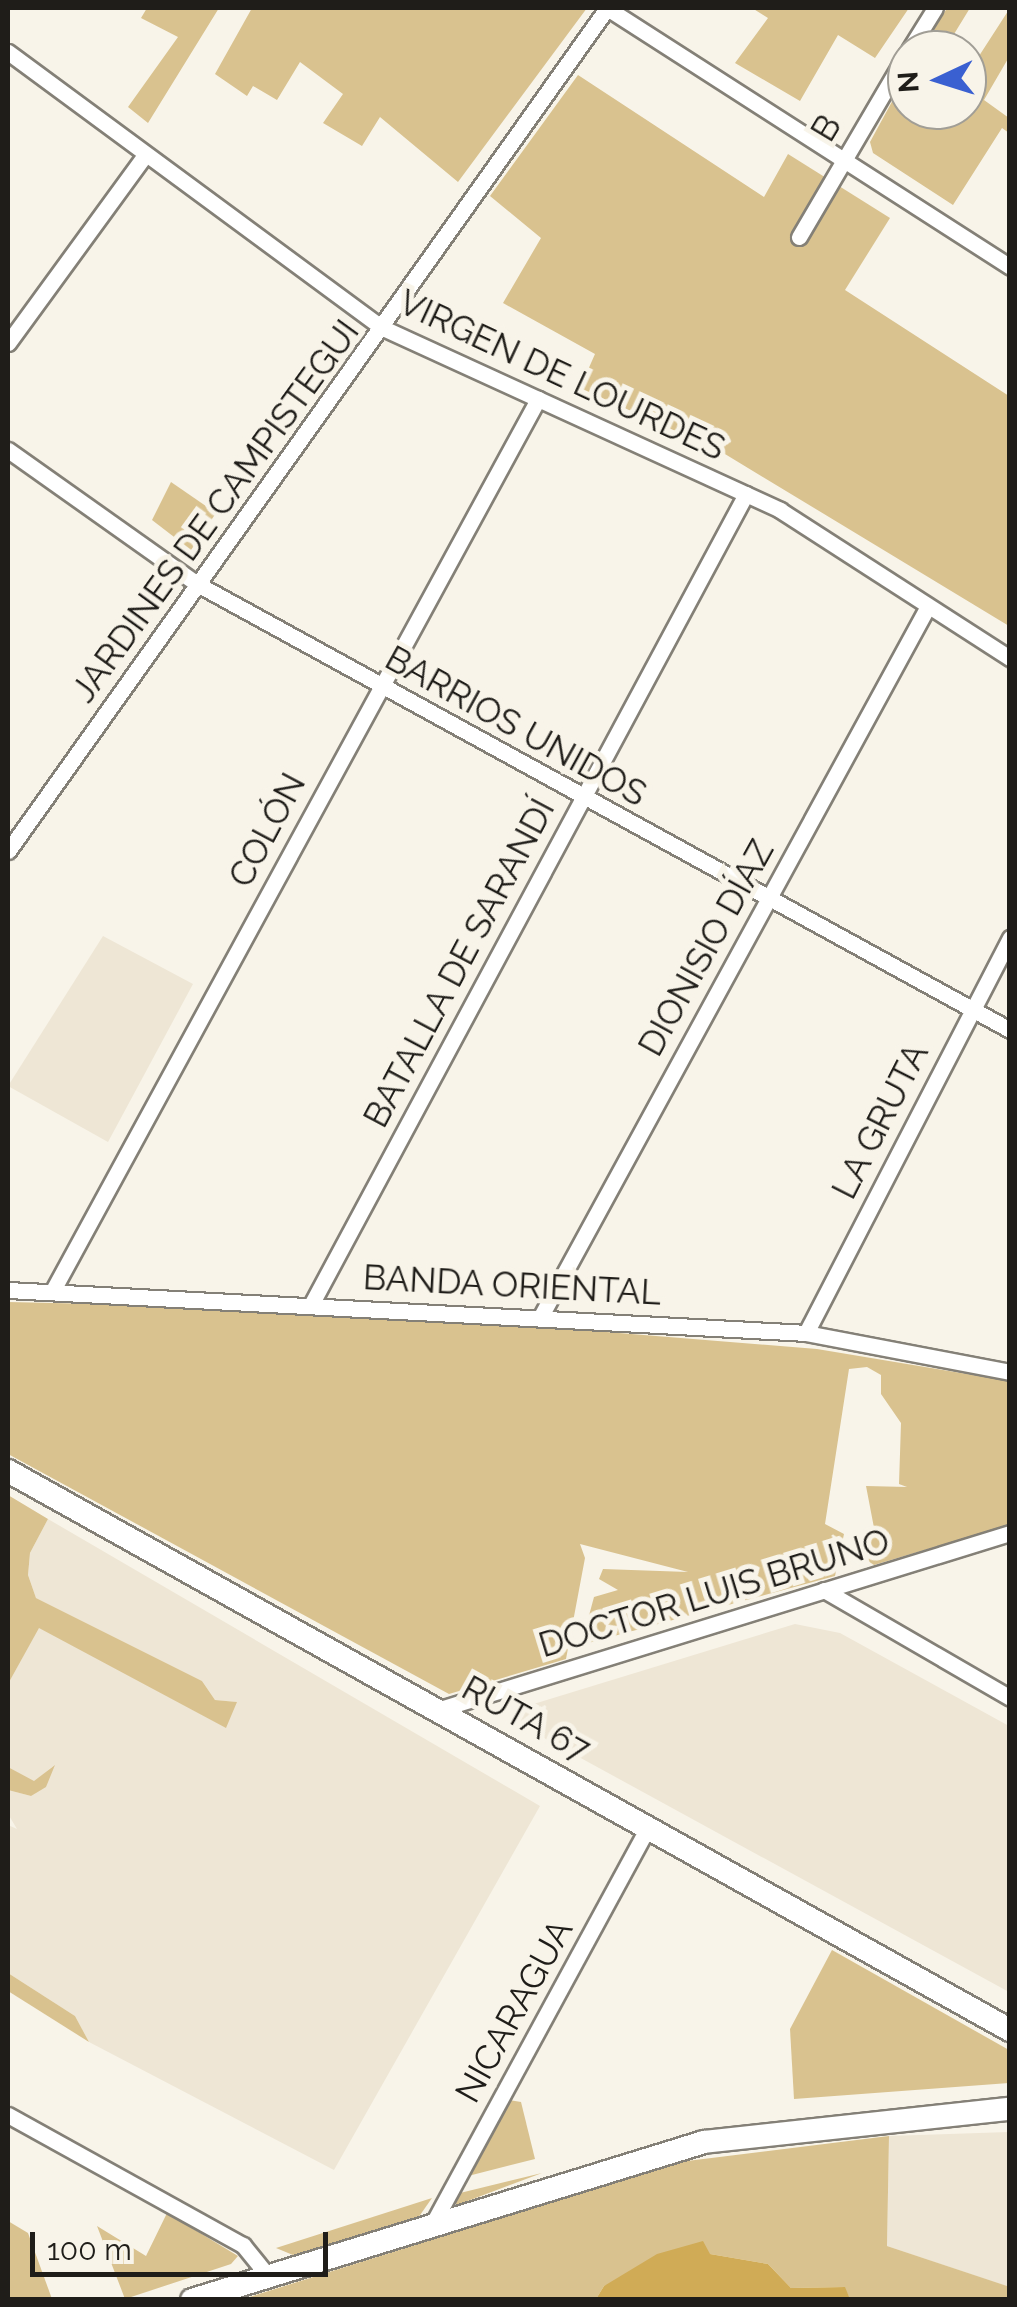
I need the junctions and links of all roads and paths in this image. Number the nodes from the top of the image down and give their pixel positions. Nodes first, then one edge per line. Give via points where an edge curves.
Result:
1 (607, 8) edge
2 (934, 8) edge
3 (921, 30) edge
4 (8, 52) edge
5 (887, 86) edge
6 (145, 155) junction
7 (842, 160) junction
8 (799, 237) dead end
9 (1010, 267) edge
10 (383, 328) junction
11 (8, 343) edge
12 (538, 400) junction
13 (8, 450) edge
14 (746, 494) junction
15 (199, 586) junction
16 (926, 610) junction
17 (1010, 658) edge
18 (380, 684) junction
19 (581, 798) junction
20 (8, 851) edge
21 (767, 898) junction
22 (1010, 937) edge
23 (970, 1009) junction
24 (1010, 1030) edge
25 (8, 1290) edge
26 (52, 1292) junction
27 (312, 1303) junction
28 (541, 1316) junction
29 (806, 1333) junction
30 (1008, 1368) edge
31 (8, 1471) edge
32 (1010, 1533) edge
33 (824, 1590) junction
34 (1010, 1698) edge
35 (437, 1710) junction
36 (648, 1827) junction
37 (1010, 2030) edge
38 (1010, 2109) edge
39 (8, 2115) edge
40 (432, 2225) junction
41 (268, 2276) junction
42 (192, 2300) edge

1 - 7 street
1 - 10 street, JARDINES DE CAMPISTEGUI
2 - 3 street, B
4 - 6 street, VIRGEN DE LOURDES
5 - 7 street, B
6 - 10 street, VIRGEN DE LOURDES
6 - 11 street
7 - 8 street, B
7 - 9 street
10 - 12 street, VIRGEN DE LOURDES
10 - 15 street, JARDINES DE CAMPISTEGUI
12 - 14 street, VIRGEN DE LOURDES
12 - 18 street, COLÓN
13 - 15 street, BARRIOS UNIDOS
14 - 16 street, VIRGEN DE LOURDES
14 - 19 street, BATALLA DE SARANDÍ
15 - 18 street, BARRIOS UNIDOS
15 - 20 street, JARDINES DE CAMPISTEGUI
16 - 17 street, VIRGEN DE LOURDES
16 - 21 street, DIONISIO DÍAZ
18 - 19 street, BARRIOS UNIDOS
18 - 26 street, COLÓN
19 - 21 street, BARRIOS UNIDOS
19 - 27 street, BATALLA DE SARANDÍ
21 - 23 street, BARRIOS UNIDOS
21 - 28 street, DIONISIO DÍAZ
22 - 23 street, LA GRUTA
23 - 24 street, BARRIOS UNIDOS
23 - 29 street, LA GRUTA
25 - 26 street, BANDA ORIENTAL
26 - 27 street, BANDA ORIENTAL
27 - 28 street, BANDA ORIENTAL
28 - 29 street, BANDA ORIENTAL
29 - 30 street, BANDA ORIENTAL
31 - 35 street, RUTA 67
32 - 33 street, DOCTOR LUIS BRUNO
33 - 34 street
33 - 35 street, DOCTOR LUIS BRUNO
35 - 36 street, RUTA 67
36 - 37 street, RUTA 67
36 - 40 street, NICARAGUA
38 - 40 street via 704,2142
39 - 41 street via 244,2245
40 - 41 street
41 - 42 street

